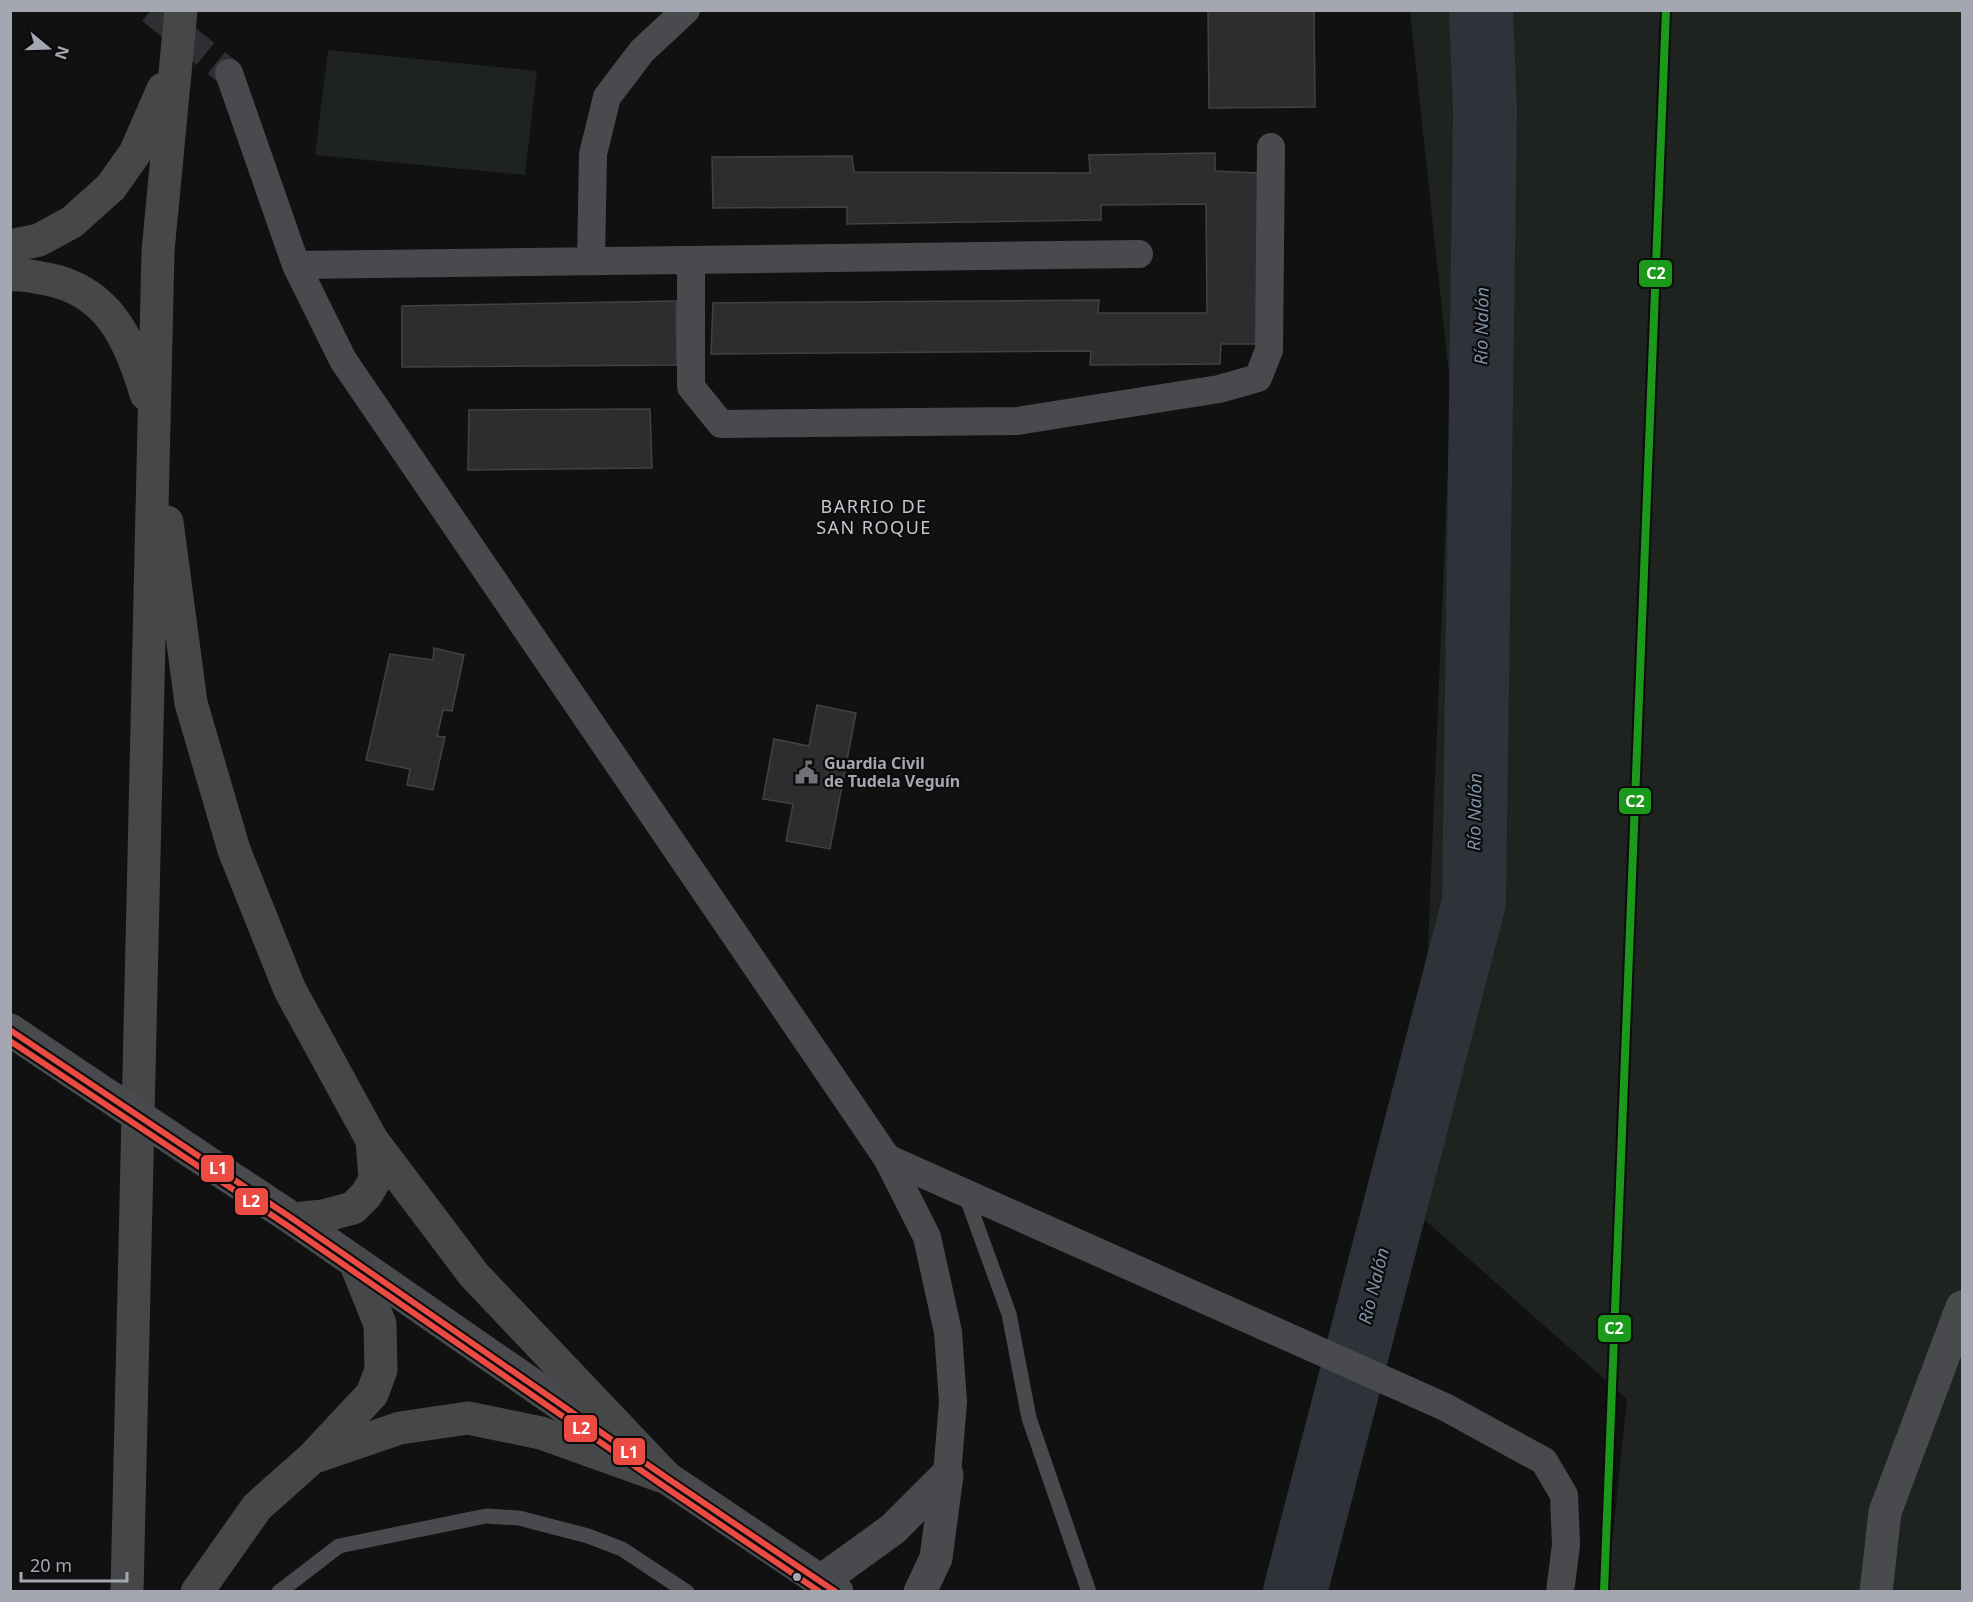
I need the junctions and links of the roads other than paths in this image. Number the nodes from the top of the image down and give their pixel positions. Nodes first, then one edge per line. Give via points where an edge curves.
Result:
1 (181, 10) edge
2 (686, 10) edge
3 (174, 62) junction
4 (229, 73) tunnel mouth
5 (1271, 147) dead end
6 (10, 246) edge
7 (1139, 254) dead end
8 (691, 260) junction
9 (591, 261) junction
10 (296, 265) junction
11 (10, 275) edge
12 (153, 418) junction
13 (10, 1030) edge
14 (372, 1140) junction
15 (887, 1158) junction
16 (965, 1193) junction
17 (293, 1219) junction
18 (355, 1262) junction
19 (1962, 1307) edge
20 (312, 1458) junction
21 (947, 1475) junction
22 (667, 1478) junction
23 (829, 1586) edge
24 (127, 1592) edge
25 (197, 1592) edge
26 (279, 1592) edge
27 (687, 1592) edge
28 (920, 1592) edge
29 (1089, 1592) edge
30 (1560, 1592) edge
31 (1876, 1592) edge

1 - 3 main road
2 - 9 street via 642,51 607,97 593,154
3 - 6 main road via 135,153 111,187 72,222 39,240
3 - 12 main road via 159,251
4 - 10 street
5 - 8 street via 1269,350 1258,378 1219,389 1017,421 721,424 691,387
7 - 8 street
8 - 9 street
9 - 10 street
10 - 15 street via 343,360
11 - 12 main road via 62,282 108,312 135,358
12 - 14 main road via 191,703 234,850 290,990
12 - 24 main road
13 - 17 street, bridge
14 - 17 main road via 375,1180 353,1208
14 - 22 main road via 474,1275
15 - 16 street
15 - 21 street via 927,1237 948,1332 953,1402
16 - 29 lane via 1009,1314 1029,1418
16 - 30 street via 1444,1407 1544,1461 1564,1496 1566,1545
17 - 18 street
18 - 20 main road via 380,1324 381,1370 372,1394
18 - 22 street
19 - 31 street via 1885,1512
20 - 22 main road via 400,1428 468,1418 541,1433
20 - 25 main road via 257,1507
21 - 23 street
21 - 28 street via 936,1558
22 - 23 street
26 - 27 lane via 339,1546 486,1516 519,1518 588,1536 622,1549

